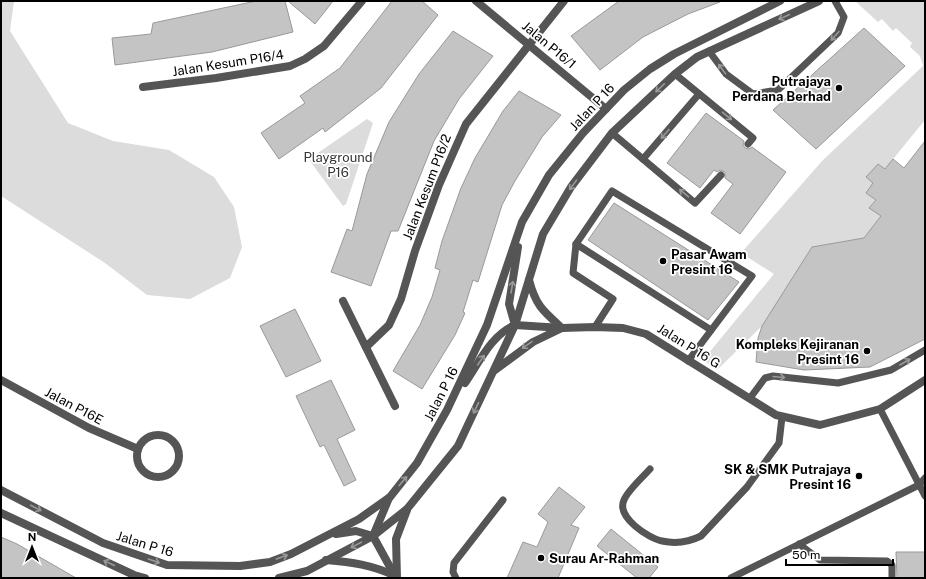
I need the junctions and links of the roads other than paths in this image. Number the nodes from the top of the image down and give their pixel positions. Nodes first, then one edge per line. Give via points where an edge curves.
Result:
1 (362, 1) edge
2 (476, 1) edge
3 (780, 1) edge
4 (819, 1) edge
5 (835, 1) edge
6 (565, 2) edge
7 (529, 44) junction
8 (709, 51) junction
9 (675, 74) junction
10 (143, 87) dead end
11 (699, 94) junction
12 (606, 109) junction
13 (612, 133) junction
14 (748, 144) dead end
15 (643, 159) junction
16 (721, 176) dead end
17 (522, 222) junction
18 (576, 244) junction
19 (529, 280) junction
20 (343, 301) dead end
21 (515, 325) junction
22 (595, 327) junction
23 (562, 328) junction
24 (711, 330) junction
25 (366, 348) junction
26 (925, 350) edge
27 (688, 360) junction
28 (493, 372) junction
29 (1, 380) edge
30 (925, 380) edge
31 (750, 398) junction
32 (451, 404) junction
33 (395, 406) dead end
34 (880, 409) junction
35 (782, 417) junction
36 (138, 449) junction
37 (650, 469) dead end
38 (925, 478) edge
39 (919, 485) junction
40 (1, 490) edge
41 (925, 496) edge
42 (390, 497) junction
43 (503, 500) dead end
44 (407, 509) junction
45 (1, 512) edge
46 (327, 535) junction
47 (373, 536) junction
48 (799, 544) junction
49 (326, 560) junction
50 (133, 577) edge
51 (145, 578) edge
52 (279, 578) edge
53 (396, 578) edge
54 (456, 578) edge
55 (733, 578) edge
56 (892, 578) edge

1 - 10 street, Jalan Kesum P16/4 via 324,46 290,66
2 - 7 street, Jalan P16/1
3 - 12 street, Jalan P 16 via 674,54 624,90
4 -> 8 street
5 -> 8 lane via 844,17 838,33 778,90 753,94 726,74
6 - 7 street, Jalan Kesum P16/2
7 - 12 street, Jalan P16/1
7 - 25 street, Jalan Kesum P16/2 via 466,124 439,185 401,299 389,325
8 - 9 street
9 - 11 lane
9 -> 13 street
11 -> 14 lane via 754,138
11 -> 15 lane
12 - 17 street, Jalan P 16 via 548,175
13 - 15 lane
13 -> 19 street via 571,187 543,234
16 -> 15 lane via 695,203
21 -> 17 street via 509,304
17 - 32 street, Jalan P 16 via 487,325
18 - 22 lane via 573,273 612,299
18 - 24 lane
18 - 24 lane via 612,191 752,276
19 - 21 street
19 - 23 street via 540,308
20 - 25 street
21 - 23 street, Jalan P 16 G
21 - 28 street
32 -> 21 street via 497,336 506,328
22 - 23 street, Jalan P 16 G
22 - 27 street, Jalan P 16 G via 623,328 646,334
23 -> 28 street via 533,342
24 - 27 lane
25 - 33 street
31 -> 26 lane via 765,378 773,376 838,383 891,370
27 - 31 street, Jalan P 16 G
28 -> 44 street via 458,446
29 - 36 street, Jalan P16E via 89,428
30 - 34 street, Jalan P 16 G
31 - 35 street, Jalan P 16 G
42 -> 32 street, Jalan P 16 via 417,463
34 - 35 street, Jalan P 16 G via 820,425
34 - 39 lane
35 - 37 lane via 780,443 747,487 701,536 692,540 662,541 639,530 626,516 624,500
36 - 36 street via 147,438 161,435 174,442 178,462 170,472 152,476 141,468 137,456
38 - 39 lane
39 - 41 lane
39 - 48 lane
40 -> 46 street, Jalan P 16 via 103,543 167,565 240,566 270,562
42 - 46 street, Jalan P 16 via 359,519
42 - 47 street
43 - 54 lane via 454,563
44 - 47 street
44 - 53 street via 396,539
50 -> 45 street
46 - 47 street via 356,531
47 -> 49 street
47 - 53 street
48 - 55 lane
48 - 56 lane via 820,560 887,561 892,565
49 - 52 street via 307,571
49 - 53 street via 361,564
50 - 51 street

